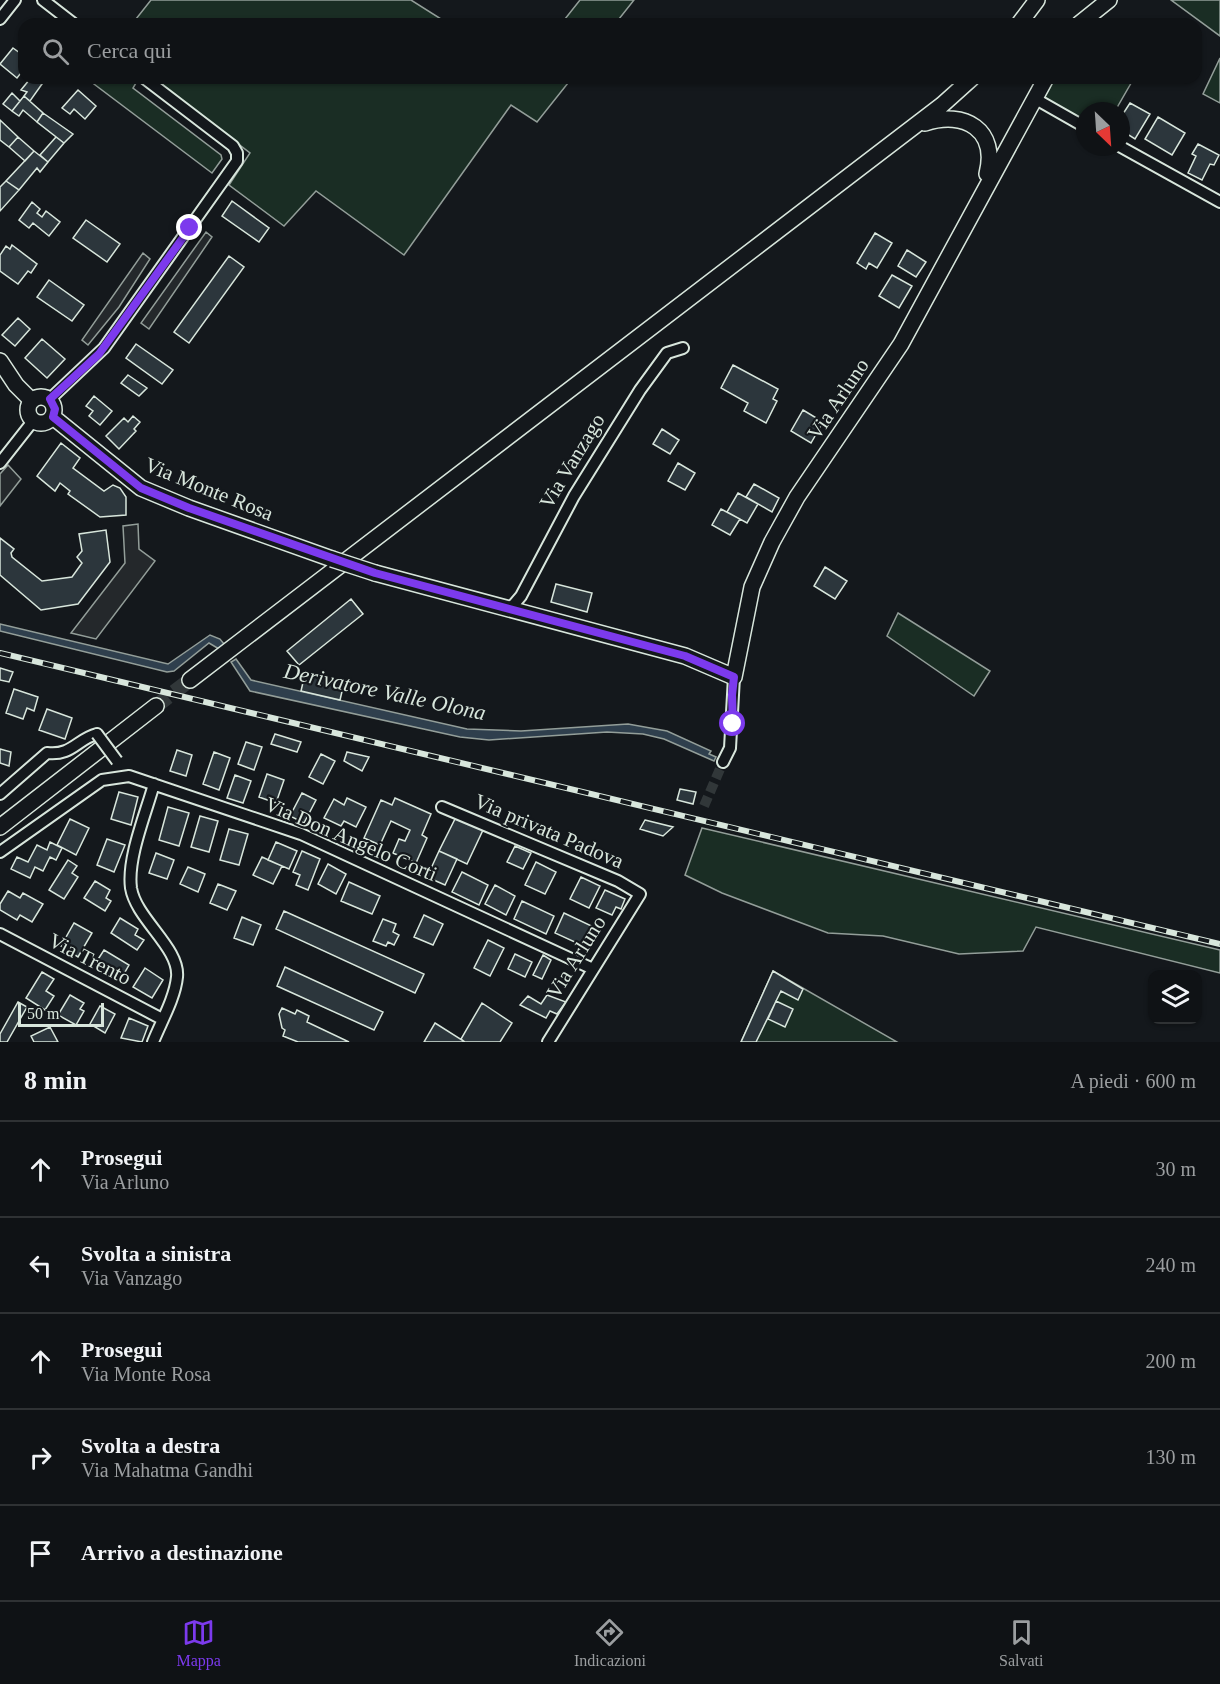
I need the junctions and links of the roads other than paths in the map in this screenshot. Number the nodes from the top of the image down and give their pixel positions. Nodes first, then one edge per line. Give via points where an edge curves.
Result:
1 (15, 0) edge
2 (43, 0) edge
3 (1109, 0) edge
4 (1033, 4) edge
5 (66, 18) edge
6 (1023, 18) edge
7 (1086, 18) edge
8 (0, 19) edge
9 (152, 84) edge
10 (965, 84) edge
11 (1042, 84) edge
12 (1034, 98) junction
13 (1076, 122) edge
14 (914, 127) junction
15 (1130, 152) edge
16 (983, 188) junction
17 (1220, 202) edge
18 (683, 348) dead end
19 (0, 361) edge
20 (50, 399) junction
21 (32, 401) junction
22 (53, 417) junction
23 (33, 421) junction
24 (0, 463) edge
25 (510, 609) junction
26 (734, 677) junction
27 (190, 680) tunnel mouth
28 (156, 706) tunnel mouth
29 (723, 762) tunnel mouth
30 (120, 775) junction
31 (154, 784) junction
32 (0, 794) edge
33 (442, 807) dead end
34 (0, 827) edge
35 (0, 852) edge
36 (640, 894) joint
37 (0, 934) edge
38 (593, 969) junction
39 (162, 1019) junction
40 (153, 1042) edge
41 (548, 1042) edge

1 - 8 street
2 - 5 street
3 - 7 street
4 - 6 street
9 - 20 street via 232,146 237,161 104,348
10 - 14 street
11 - 12 street, Via Arluno
12 - 13 street
12 - 16 street, Via Arluno
14 - 16 street via 952,117 981,132 990,152
14 - 27 street
15 - 17 street
16 - 26 street, Via Arluno via 905,336 797,497 772,542 752,587
18 - 25 street, Via Vanzago via 667,353 640,390
19 - 21 street
20 - 21 street via 38,397
20 - 22 street via 55,409
21 - 23 street via 28,409
22 - 23 street via 42,424
22 - 25 street, Via Monte Rosa, bridge via 141,488 332,560
23 - 24 street
25 - 26 street via 685,656
26 - 29 street, Via Arluno via 730,748
28 - 34 street
30 - 31 street, Via Don Angelo Corti
30 - 32 street, bridge via 117,761 97,734 66,752 47,753
30 - 35 street via 96,783
31 - 38 street, Via Don Angelo Corti via 301,834
31 - 39 street via 130,882 138,909 177,967 175,986
33 - 36 street, Via privata Padova via 618,881
36 - 38 street, Via Arluno
37 - 39 street, Via Trento
38 - 41 street, Via Arluno
39 - 40 street

